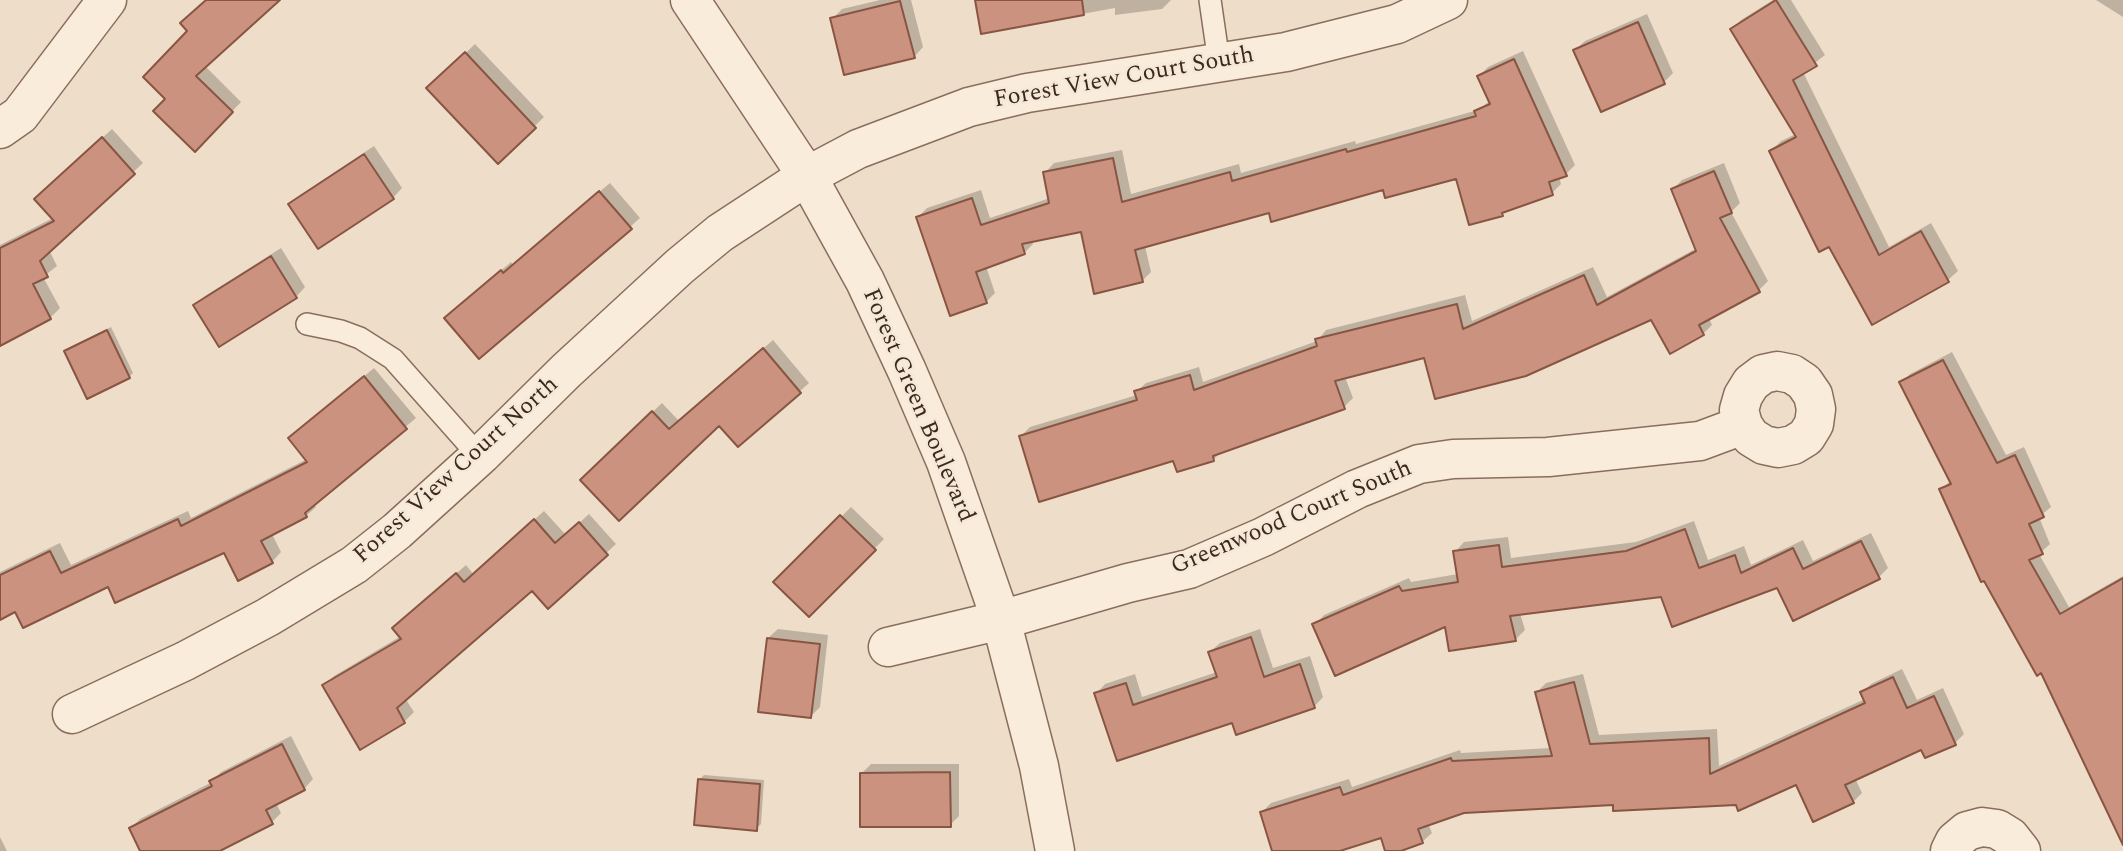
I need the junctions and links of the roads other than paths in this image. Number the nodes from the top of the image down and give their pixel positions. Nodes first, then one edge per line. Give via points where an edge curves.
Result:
1 (107, 0) edge
2 (690, 0) edge
3 (1210, 0) edge
4 (1448, 0) edge
5 (1219, 62) junction
6 (0, 129) edge
7 (807, 176) junction
8 (307, 324) dead end
9 (1743, 425) dead end
10 (479, 456) junction
11 (1001, 620) junction
12 (888, 647) dead end
13 (72, 714) dead end
14 (1055, 851) edge
15 (1950, 851) edge
16 (2021, 851) edge

1 - 6 street via 20,115
2 - 7 street, Forest Green Boulevard
3 - 5 lane
4 - 5 street, Forest View Court South via 1397,24 1286,52
5 - 7 street, Forest View Court South via 1027,93 969,107 858,149
7 - 10 street, Forest View Court North via 680,265
7 - 11 street, Forest Green Boulevard via 865,281 907,371 946,462
8 - 10 lane via 360,338 393,359
9 - 11 street, Greenwood Court South via 1700,442 1662,447 1419,464 1189,569
10 - 13 street, Forest View Court North via 354,565 185,661
11 - 12 street, Greenwood Court South
11 - 14 street, Forest Green Boulevard via 1039,766
15 - 16 street via 1967,831 1982,827 2010,837

